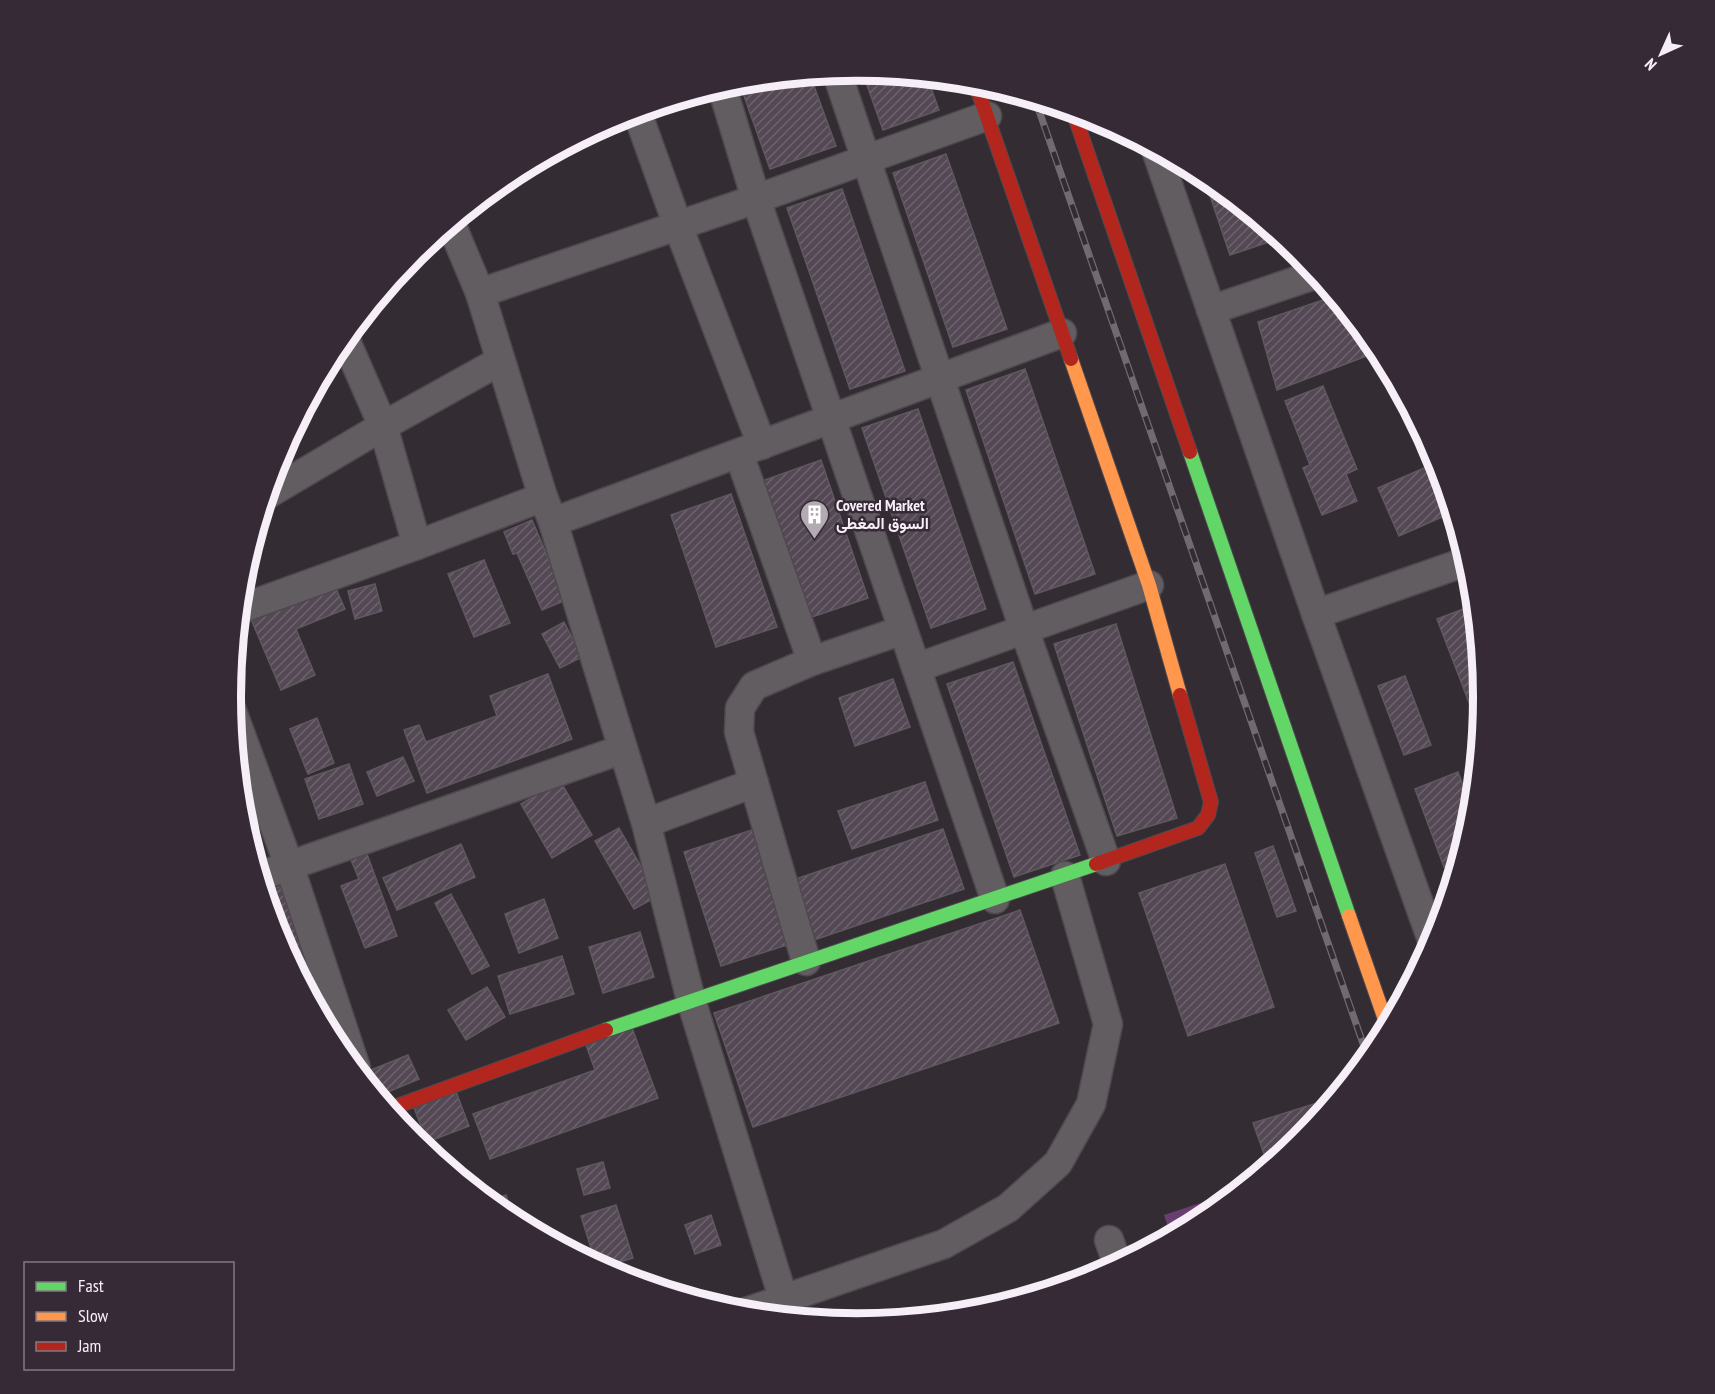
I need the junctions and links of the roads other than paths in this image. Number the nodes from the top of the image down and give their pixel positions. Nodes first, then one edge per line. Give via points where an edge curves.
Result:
1 (840, 81) edge
2 (979, 93) edge
3 (725, 96) edge
4 (987, 116) junction
5 (640, 121) edge
6 (1077, 122) edge
7 (867, 159) junction
8 (1160, 161) edge
9 (756, 199) junction
10 (678, 226) junction
11 (454, 231) edge
12 (1308, 277) edge
13 (480, 293) junction
14 (1211, 310) junction
15 (1062, 333) junction
16 (349, 349) edge
17 (500, 361) junction
18 (941, 378) junction
19 (831, 419) junction
20 (383, 426) junction
21 (751, 449) junction
22 (278, 488) edge
23 (548, 509) junction
24 (417, 545) junction
25 (1459, 564) edge
26 (1149, 585) junction
27 (249, 606) edge
28 (1316, 614) junction
29 (1024, 629) junction
30 (903, 630) junction
31 (812, 661) junction
32 (916, 668) junction
33 (244, 742) edge
34 (623, 749) junction
35 (754, 783) junction
36 (646, 823) junction
37 (1106, 861) junction
38 (289, 865) junction
39 (267, 873) edge
40 (1065, 876) junction
41 (995, 900) junction
42 (1435, 912) edge
43 (806, 961) junction
44 (691, 1000) junction
45 (1384, 1016) edge
46 (348, 1043) edge
47 (397, 1106) edge
48 (786, 1308) edge

1 - 7 street
2 - 4 main road
3 - 9 street
4 - 7 street
4 - 15 main road
5 - 10 street
6 - 45 main road
7 - 9 street
7 - 18 street
8 - 14 street
9 - 10 street
9 - 19 street
10 - 13 street
10 - 21 street
11 - 13 street
12 - 14 street
13 - 17 street
14 - 28 street
15 - 18 street
15 - 26 main road
16 - 20 street
17 - 20 street
17 - 23 street
18 - 19 street
18 - 29 street
19 - 21 street
19 - 30 street
20 - 22 street
20 - 24 street
21 - 23 street
21 - 31 street
23 - 24 street
23 - 34 street
24 - 27 street
25 - 28 street
26 - 29 street
26 - 37 main road via 1211,802 1208,815 1198,828
28 - 42 street
29 - 32 street
29 - 37 street
30 - 31 street
30 - 32 street
31 - 35 street via 754,686 740,708 739,732
32 - 41 street
33 - 38 street
34 - 36 street
34 - 38 street
35 - 36 street
35 - 43 street
36 - 44 street
37 - 40 main road
38 - 39 street
38 - 46 street
40 - 41 main road
40 - 48 street via 1108,1024 1091,1104 1058,1163 1008,1208 944,1244
41 - 43 main road
43 - 44 main road
44 - 47 main road
44 - 48 street

